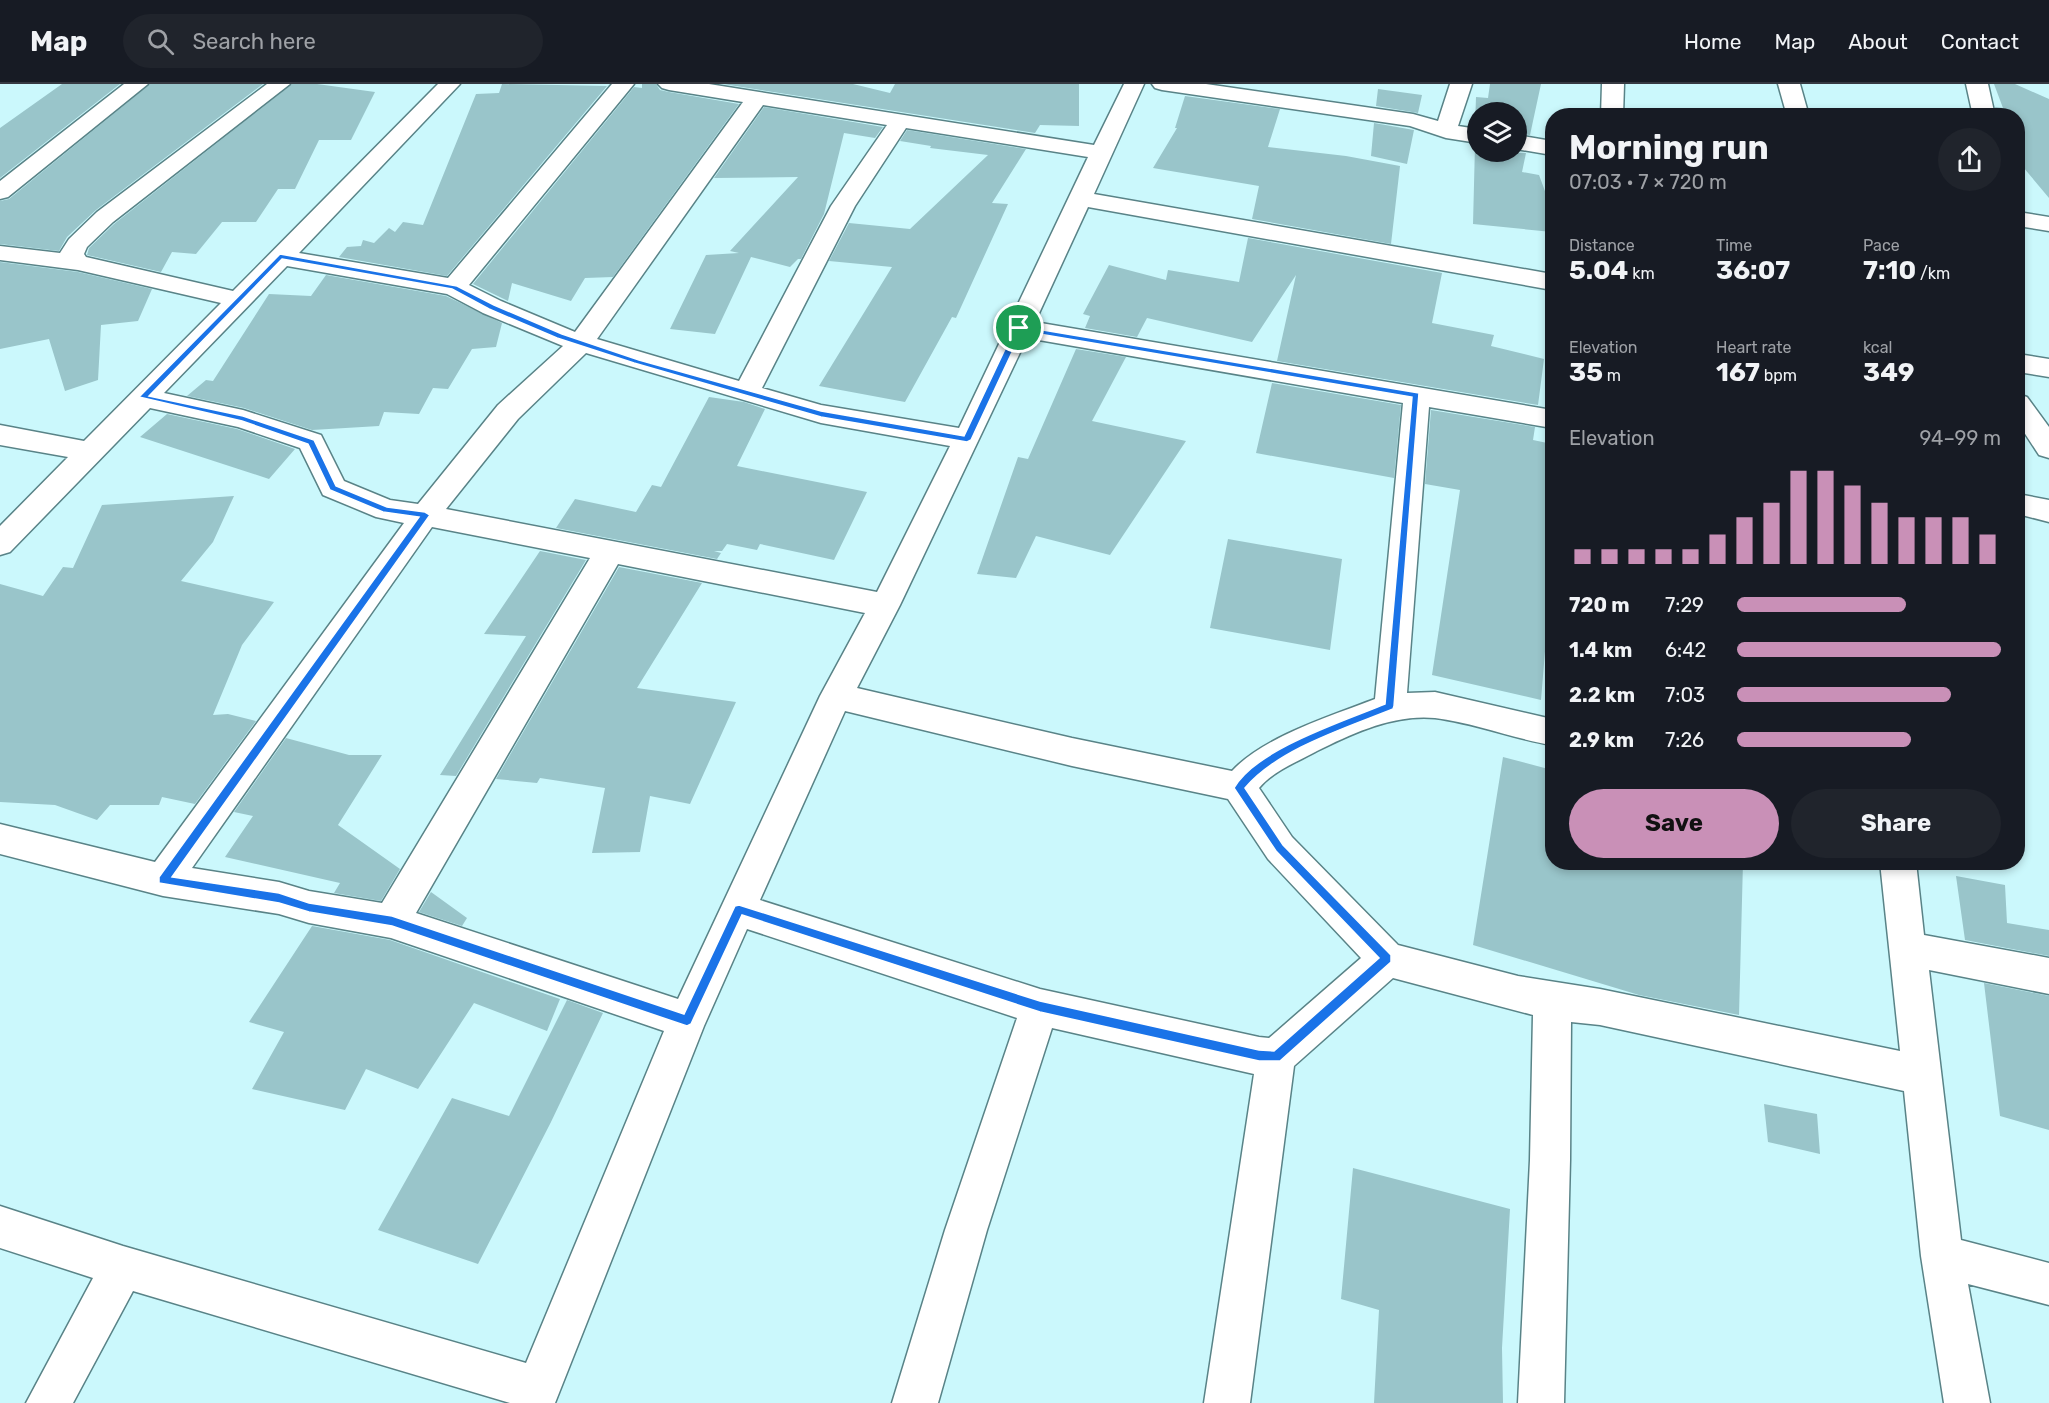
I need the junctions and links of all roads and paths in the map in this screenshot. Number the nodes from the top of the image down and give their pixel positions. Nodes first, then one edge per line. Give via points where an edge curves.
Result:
1 (137, 84) edge
2 (280, 84) edge
3 (450, 84) edge
4 (623, 84) edge
5 (669, 84) edge
6 (1134, 84) edge
7 (1161, 84) edge
8 (1329, 84) edge
9 (1461, 84) edge
10 (1613, 84) edge
11 (1789, 84) edge
12 (1977, 84) edge
13 (758, 98) junction
14 (1612, 108) edge
15 (1796, 108) edge
16 (1982, 108) edge
17 (1322, 109) junction
18 (901, 120) junction
19 (1446, 131) junction
20 (1467, 134) edge
21 (1527, 144) edge
22 (1545, 147) edge
23 (1103, 153) junction
24 (0, 192) edge
25 (1080, 199) junction
26 (2025, 220) edge
27 (2049, 224) edge
28 (0, 253) edge
29 (280, 257) junction
30 (78, 263) junction
31 (1545, 281) edge
32 (454, 287) junction
33 (238, 300) junction
34 (1019, 328) junction
35 (580, 343) junction
36 (2025, 364) edge
37 (2049, 368) edge
38 (746, 393) junction
39 (1417, 395) junction
40 (143, 397) junction
41 (2025, 413) edge
42 (1545, 418) edge
43 (0, 435) edge
44 (967, 440) junction
45 (2049, 448) edge
46 (90, 452) junction
47 (2025, 506) edge
48 (2049, 511) edge
49 (425, 515) junction
50 (0, 544) edge
51 (610, 552) junction
52 (885, 604) junction
53 (836, 696) junction
54 (1390, 706) junction
55 (1545, 730) edge
56 (1239, 788) junction
57 (0, 839) edge
58 (1899, 870) edge
59 (163, 880) junction
60 (739, 910) junction
61 (392, 921) junction
62 (1907, 949) junction
63 (1387, 959) junction
64 (2049, 975) edge
65 (1552, 1003) junction
66 (1040, 1006) junction
67 (687, 1021) junction
68 (1276, 1057) junction
69 (1921, 1075) junction
70 (0, 1227) edge
71 (1942, 1256) junction
72 (123, 1267) junction
73 (2049, 1284) edge
74 (535, 1396) edge
75 (48, 1403) edge
76 (915, 1403) edge
77 (1227, 1403) edge
78 (1541, 1403) edge
79 (1967, 1403) edge

1 - 24 street
2 - 30 street via 105,217 77,244 72,254
3 - 29 street
4 - 32 street
5 - 13 street
6 - 23 street
7 - 17 street
8 - 17 street
9 - 19 street
10 - 14 street
11 - 15 street
12 - 16 street
13 - 18 street
13 - 35 street
17 - 19 street via 1413,120
18 - 23 street
18 - 38 street via 843,206
19 - 20 street
21 - 22 street
23 - 25 street
25 - 31 street
25 - 34 street
26 - 27 street
28 - 30 street
29 - 32 street
29 - 33 street
30 - 33 street
32 - 35 street
33 - 40 street
34 - 39 street
34 - 44 street
35 - 38 street
35 - 49 street via 508,412
36 - 37 street
38 - 44 street via 821,414
39 - 42 street
39 - 54 street
40 - 46 street
40 - 49 street via 243,418 311,442 333,488 386,510
41 - 45 street
43 - 46 street
44 - 52 street
46 - 50 street
47 - 48 street
49 - 51 street
49 - 59 street
51 - 52 street
51 - 61 street
52 - 53 street
53 - 56 street via 1072,753
53 - 60 street
54 - 55 street via 1435,705
54 - 56 street via 1280,755 1253,771
56 - 63 street via 1280,848
57 - 59 street
58 - 62 street
59 - 61 street
60 - 66 street
60 - 67 street
61 - 67 street
62 - 64 street
62 - 69 street
63 - 65 street
63 - 68 street
65 - 69 street via 1600,1007
65 - 78 street
66 - 68 street
66 - 76 street via 966,1230
67 - 74 street
68 - 77 street
69 - 71 street
70 - 72 street
71 - 73 street
71 - 79 street
72 - 74 street
72 - 75 street

